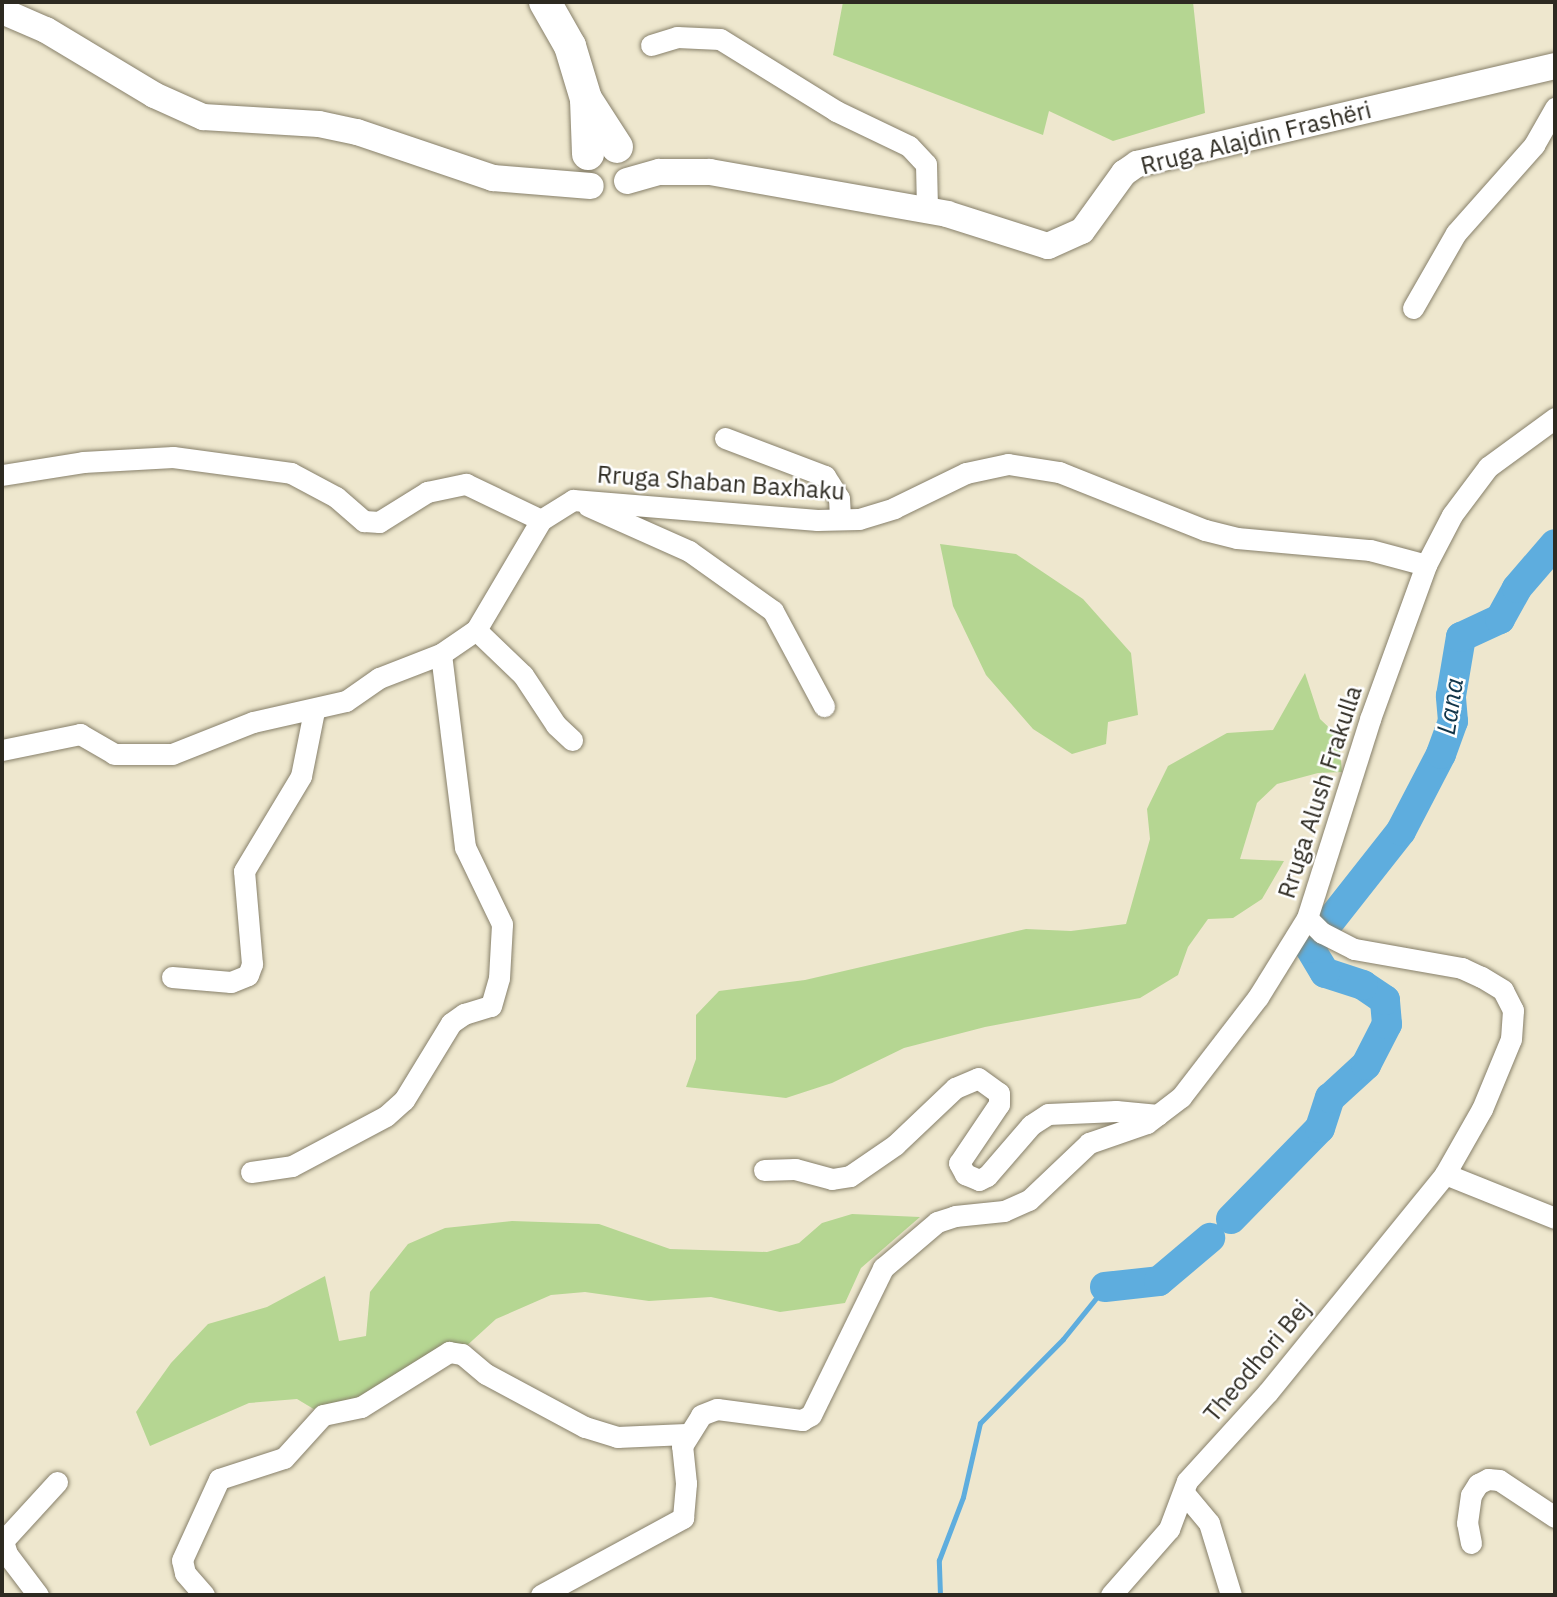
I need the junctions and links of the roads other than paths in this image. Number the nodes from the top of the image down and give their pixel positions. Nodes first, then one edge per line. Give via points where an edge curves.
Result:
1 (545, 2) edge
2 (2, 11) edge
3 (650, 45) dead end
4 (1555, 66) edge
5 (1555, 108) edge
6 (606, 166) junction
7 (927, 209) junction
8 (1413, 308) dead end
9 (1555, 418) edge
10 (725, 438) dead end
11 (2, 475) edge
12 (573, 500) junction
13 (840, 519) junction
14 (541, 520) junction
15 (1426, 565) junction
16 (476, 630) junction
17 (441, 654) junction
18 (824, 706) dead end
19 (314, 711) junction
20 (572, 740) dead end
21 (2, 750) edge
22 (1307, 918) junction
23 (172, 977) dead end
24 (1160, 1115) junction
25 (764, 1170) dead end
26 (251, 1172) dead end
27 (1445, 1174) junction
28 (1555, 1218) edge
29 (686, 1434) junction
30 (57, 1482) dead end
31 (1184, 1493) junction
32 (1555, 1517) edge
33 (1471, 1543) dead end
34 (5, 1552) edge
35 (38, 1595) edge
36 (204, 1595) edge
37 (541, 1595) edge
38 (1111, 1595) edge
39 (1231, 1595) edge

1 - 6 highway via 570,46
2 - 6 main road, Rruga Alajdin Frashëri via 46,30 154,95 203,117 319,124 493,178 545,181
3 - 7 street via 677,37 720,39 825,105 909,146 926,164
4 - 7 main road, Rruga Alajdin Frashëri via 1148,161 1124,173 1090,223 1056,244 1040,245 970,219
5 - 8 street via 1534,145 1456,233
6 - 7 main road, Rruga Alajdin Frashëri via 710,172
9 - 15 street, Rruga Alush Frakulla via 1478,478
10 - 13 street via 825,476 839,498
11 - 14 street via 83,462 173,457 291,473 336,497 364,521 379,522 427,492 466,484
12 - 13 street, Rruga Shaban Baxhaku
12 - 14 street
12 - 18 street via 689,551 773,611
13 - 15 street, Rruga Shaban Baxhaku via 894,508 966,473 1008,464 1059,471 1205,530 1237,538 1370,551
14 - 16 street
15 - 22 street, Rruga Alush Frakulla via 1370,719
16 - 17 street
16 - 20 street via 523,675 555,724
17 - 19 street via 379,678 346,701
17 - 26 street via 465,847 502,924 499,978 491,1006 451,1023 404,1100 386,1116 292,1166
19 - 21 street via 253,722 172,754 114,754 80,734
19 - 23 street via 301,776 244,871 252,964 248,975 231,982
22 - 24 street via 1258,997 1181,1097
22 - 27 street, Rruga Alush Frakulla via 1333,940 1354,949 1462,968 1503,990 1513,1010 1511,1040 1482,1109
24 - 25 street via 1116,1111 1048,1114 1031,1125 979,1180 965,1174 959,1163 999,1104 999,1093 978,1078 955,1088 895,1145 850,1176 832,1179 795,1168
24 - 29 street via 1089,1143 1029,1200 1004,1211 955,1216 937,1222 918,1237 883,1268 811,1415 802,1420 717,1409 701,1415
27 - 28 street
27 - 31 street, Theodhori Bej via 1268,1392 1187,1481
29 - 36 street via 617,1437 585,1427 486,1374 462,1354 449,1352 361,1407 323,1415 284,1458 219,1479 182,1560 186,1573
29 - 37 street via 682,1518
30 - 34 street via 10,1528 3,1541
31 - 38 street, Theodhori Bej via 1169,1529
31 - 39 street via 1209,1523
32 - 33 street via 1499,1480 1488,1479 1471,1495 1467,1523
34 - 35 street

